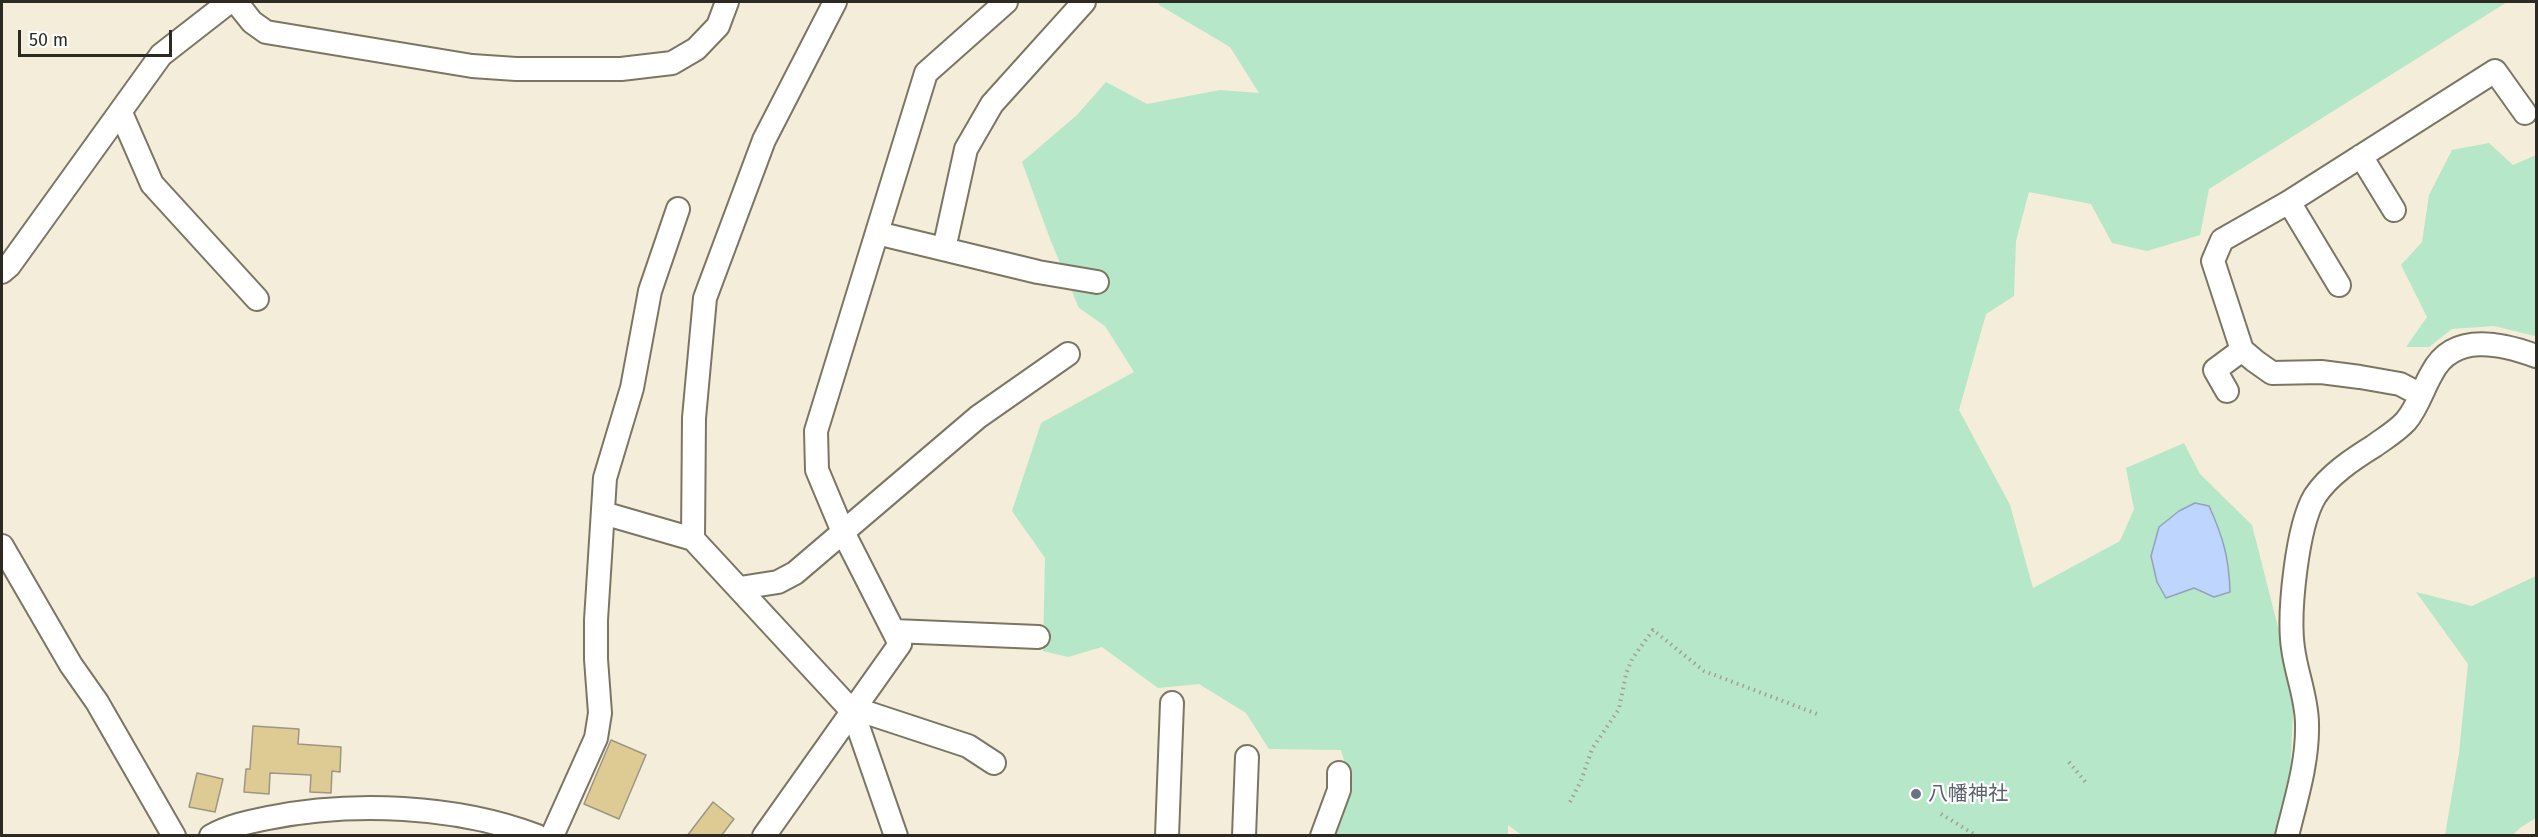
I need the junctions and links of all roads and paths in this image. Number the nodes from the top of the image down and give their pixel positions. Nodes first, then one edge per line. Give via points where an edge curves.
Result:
1 (229, 2) edge
2 (236, 2) edge
3 (727, 2) edge
4 (835, 2) edge
5 (1006, 2) edge
6 (1084, 2) edge
7 (121, 113) junction
8 (2525, 113) dead end
9 (2361, 156) junction
10 (2289, 202) junction
11 (678, 209) dead end
12 (2394, 210) dead end
13 (877, 233) junction
14 (944, 249) junction
15 (2, 272) edge
16 (1097, 282) dead end
17 (2339, 285) dead end
18 (257, 299) dead end
19 (2242, 350) junction
20 (1068, 354) dead end
21 (2536, 356) edge
22 (2227, 391) dead end
23 (2421, 395) junction
24 (603, 513) junction
25 (843, 532) junction
26 (693, 539) junction
27 (2, 546) edge
28 (740, 588) junction
29 (894, 631) junction
30 (1038, 638) dead end
31 (1172, 703) dead end
32 (853, 712) junction
33 (1817, 714) dead end
34 (1247, 757) dead end
35 (2069, 762) dead end
36 (994, 763) dead end
37 (1339, 773) dead end
38 (2087, 784) dead end
39 (1570, 802) dead end
40 (1941, 814) dead end
41 (902, 834) edge
42 (174, 836) edge
43 (211, 836) edge
44 (537, 836) edge
45 (552, 836) edge
46 (764, 836) edge
47 (1167, 836) edge
48 (1244, 836) edge
49 (1322, 836) edge
50 (1977, 836) edge
51 (2287, 836) edge

1 - 7 street via 161,55
2 - 3 street via 266,32 472,66 574,69 672,63 696,49 718,26
4 - 26 street via 764,140 705,298 694,418
5 - 13 street via 926,74
6 - 14 street via 992,104 966,149
7 - 15 street
7 - 18 street via 152,184
8 - 9 street via 2495,71
9 - 10 street
9 - 12 street
10 - 17 street
10 - 19 street via 2222,240 2213,261
11 - 24 street via 650,291 632,388 605,478
13 - 14 street
13 - 25 street via 816,431 817,470
14 - 16 street
19 - 22 street via 2215,370
19 - 23 street via 2272,373 2360,376 2400,384
20 - 25 street via 978,417
21 - 23 street via 2511,346 2465,345 2440,359
23 - 51 street via 2406,421 2334,476 2316,495 2304,520 2292,644 2307,721 2307,744
24 - 26 street
24 - 45 street via 596,620 600,713 596,738
25 - 28 street via 795,573 778,582
25 - 29 street
26 - 28 street
27 - 42 street
28 - 32 street
29 - 30 street
29 - 32 street via 900,644
31 - 47 street
32 - 36 street via 868,713 968,746
32 - 41 street
32 - 46 street
33 - 39 path via 1704,671 1653,630 1632,659 1619,709 1592,749
34 - 48 street
35 - 38 path
37 - 49 street via 1339,790
40 - 50 path
43 - 44 street via 228,826 304,810 409,809 507,825

